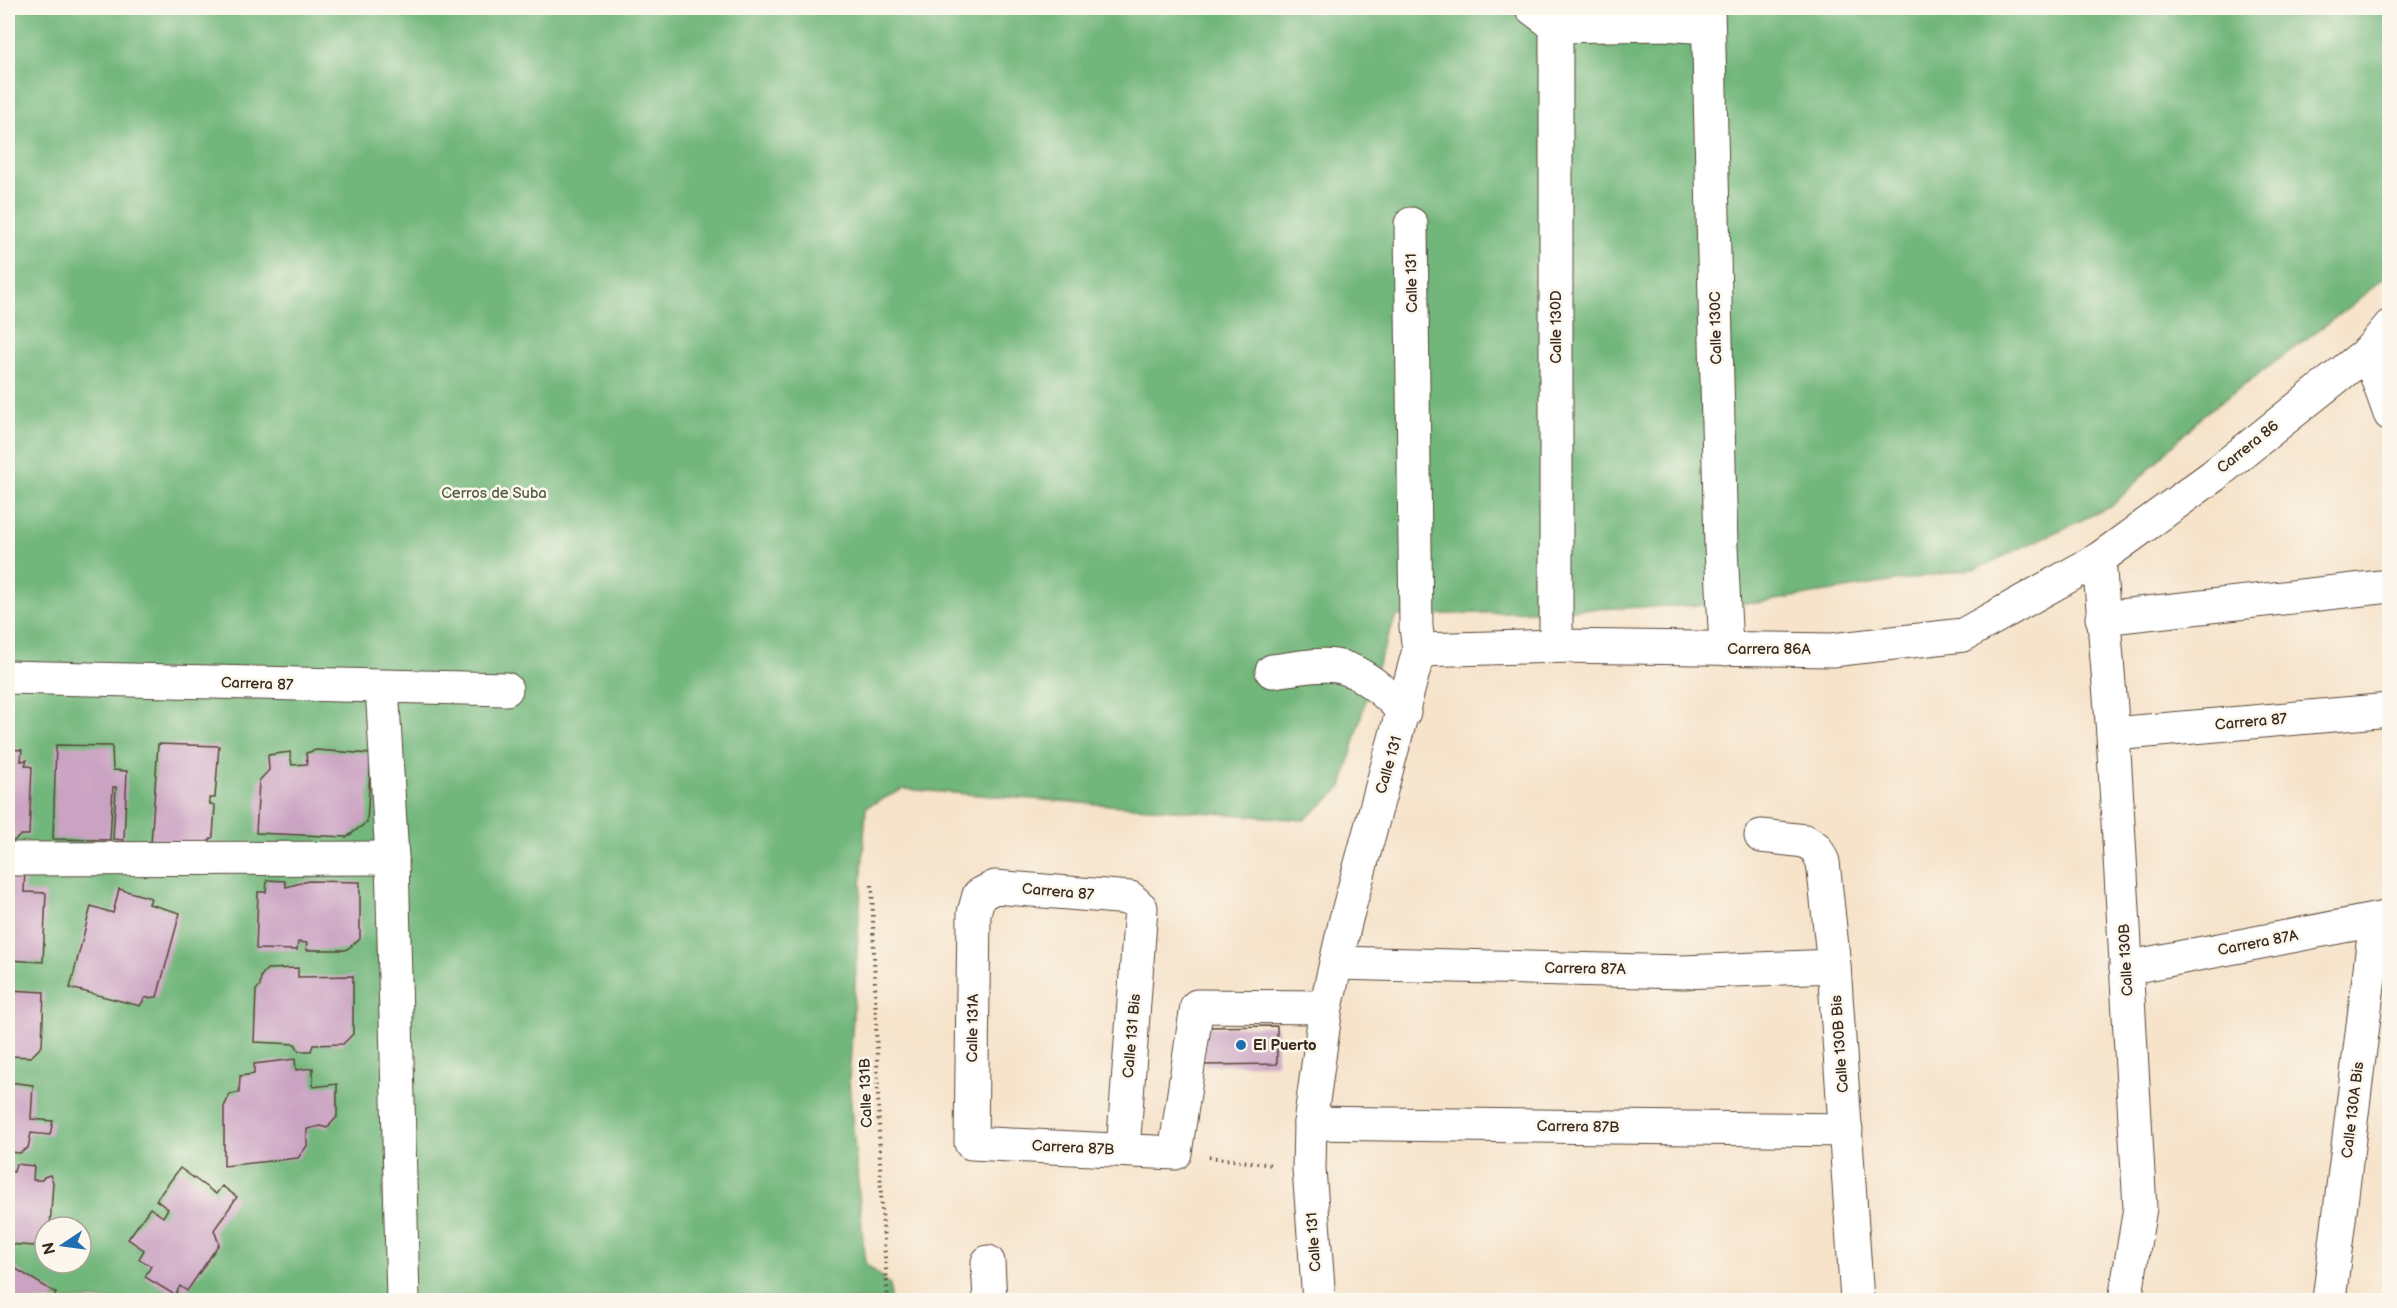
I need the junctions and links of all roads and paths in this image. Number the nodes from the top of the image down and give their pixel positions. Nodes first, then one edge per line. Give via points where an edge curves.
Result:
1 (1548, 14) edge
2 (1708, 17) edge
3 (1411, 224) dead end
4 (2390, 326) edge
5 (2367, 352) junction
6 (2390, 414) edge
7 (2099, 559) junction
8 (2390, 586) edge
9 (2102, 618) junction
10 (1556, 646) junction
11 (1726, 649) junction
12 (1419, 650) junction
13 (1272, 670) dead end
14 (8, 677) edge
15 (382, 687) junction
16 (506, 689) dead end
17 (2390, 710) edge
18 (1404, 712) junction
19 (2113, 734) junction
20 (1761, 836) dead end
21 (392, 858) junction
22 (8, 860) edge
23 (872, 885) dead end
24 (974, 912) joint
25 (2383, 919) edge
26 (1141, 921) joint
27 (1336, 963) junction
28 (1834, 966) junction
29 (2126, 968) junction
30 (1326, 1007) junction
31 (1310, 1123) junction
32 (1846, 1131) junction
33 (971, 1143) joint
34 (1123, 1150) junction
35 (1176, 1153) junction
36 (1309, 1169) junction
37 (988, 1262) dead end
38 (403, 1300) edge
39 (888, 1300) edge
40 (990, 1300) edge
41 (1319, 1300) edge
42 (1857, 1300) edge
43 (2125, 1300) edge
44 (2329, 1300) edge

1 - 2 street via 1663,24
1 - 10 street, Calle 130D
2 - 11 street, Calle 130C
3 - 12 street, Calle 131
4 - 5 street, Carrera 86
5 - 6 street
5 - 7 street, Carrera 86 via 2213,476
7 - 9 street, Calle 130B
7 - 11 street, Carrera 86A via 1964,634 1832,650
8 - 9 street
9 - 19 street, Calle 130B
10 - 11 street, Carrera 86A
10 - 12 street, Carrera 86A
12 - 18 street, Calle 131
13 - 18 street via 1334,666 1349,669 1390,696
14 - 15 street, Carrera 87
15 - 16 street, Carrera 87
15 - 21 street
17 - 19 street, Carrera 87
18 - 27 street, Calle 131
19 - 29 street, Calle 130B
20 - 28 street, Calle 130B Bis via 1805,841 1816,848 1823,862
21 - 22 street
21 - 38 street
23 - 39 path, Calle 131B
24 - 26 street, Carrera 87 via 979,895 994,887 1130,898 1141,908
24 - 33 street, Calle 131A
25 - 29 street, Carrera 87A
25 - 44 street, Calle 130A Bis
26 - 34 street, Calle 131 Bis
27 - 28 street, Carrera 87A via 1683,972
27 - 30 street, Calle 131
28 - 32 street, Calle 130B Bis
29 - 43 street, Calle 130B via 2140,1208
30 - 31 street, Calle 131
30 - 35 street via 1197,1006
31 - 32 street, Carrera 87B
31 - 36 street, Calle 131
32 - 42 street, Calle 130B Bis
33 - 34 street, Carrera 87B
34 - 35 street, Carrera 87B
35 - 36 path
36 - 41 street, Calle 131
37 - 40 street

